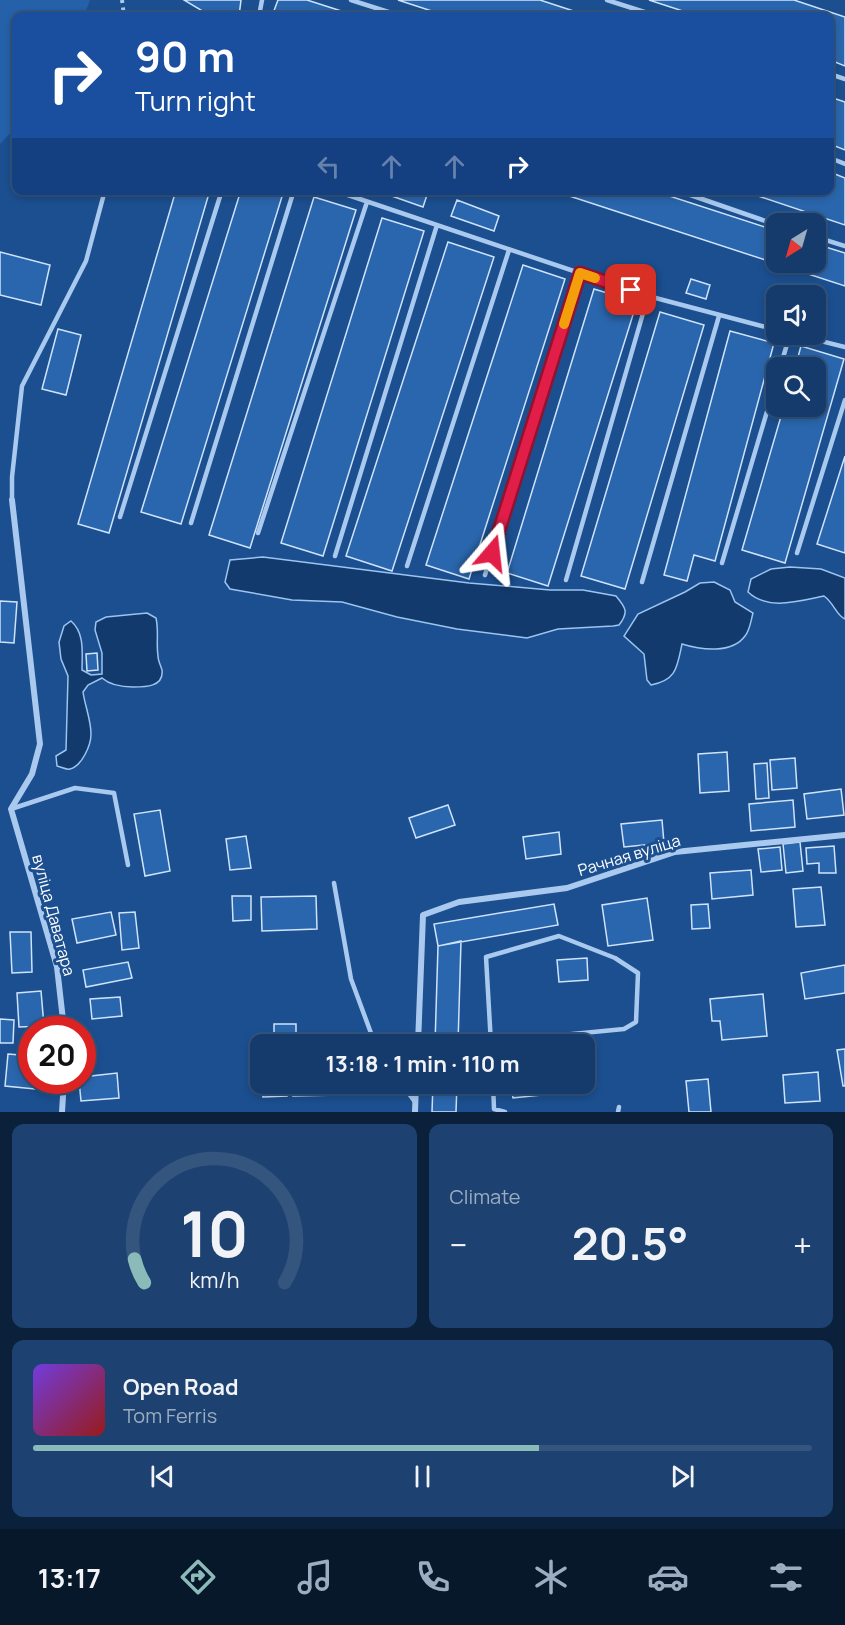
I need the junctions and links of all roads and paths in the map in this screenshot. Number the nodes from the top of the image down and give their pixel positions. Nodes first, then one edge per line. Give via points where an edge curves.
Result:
1 (351, 0) edge
2 (607, 0) edge
3 (388, 12) edge
4 (644, 12) edge
5 (104, 195) edge
6 (220, 195) edge
7 (292, 195) edge
8 (347, 195) edge
9 (690, 195) edge
10 (367, 202) junction
11 (766, 221) edge
12 (437, 225) junction
13 (826, 240) edge
14 (845, 246) edge
15 (509, 250) junction
16 (580, 273) junction
17 (648, 296) junction
18 (719, 316) junction
19 (766, 327) edge
20 (826, 342) edge
21 (845, 347) edge
22 (845, 400) edge
23 (766, 415) edge
24 (12, 500) joint
25 (120, 517) dead end
26 (191, 523) dead end
27 (258, 533) dead end
28 (797, 553) dead end
29 (334, 556) dead end
30 (722, 563) dead end
31 (407, 566) dead end
32 (485, 575) dead end
33 (566, 580) dead end
34 (642, 582) dead end
35 (12, 809) junction
36 (845, 835) edge
37 (128, 865) dead end
38 (334, 883) dead end
39 (63, 1016) edge
40 (371, 1034) edge
41 (418, 1034) edge
42 (491, 1043) edge
43 (63, 1094) edge
44 (409, 1094) edge
45 (415, 1094) edge
46 (493, 1094) edge
47 (415, 1102) junction
48 (62, 1112) edge
49 (415, 1112) edge
50 (506, 1112) edge

1 - 3 lane
2 - 4 lane
5 - 24 lane via 86,261 22,386
6 - 25 lane
7 - 26 lane
8 - 10 lane
9 - 11 lane
10 - 12 lane
10 - 27 lane
12 - 15 lane
12 - 29 lane
13 - 14 lane
15 - 16 lane
15 - 31 lane
16 - 17 lane
16 - 32 lane
17 - 18 lane
17 - 33 lane
18 - 19 lane
18 - 34 lane
20 - 21 lane
22 - 28 lane
23 - 30 lane
24 - 35 street via 40,744 32,774
35 - 37 lane via 75,788 114,793
35 - 39 street, вуліца Даватара via 57,967
36 - 41 street, Рачная вуліца via 675,852 567,888 459,902 423,915
38 - 40 lane via 351,979
42 - 42 lane via 624,1029 636,1022 638,974 615,958 559,936 486,957
43 - 48 street
44 - 47 lane
45 - 47 street
46 - 50 lane via 494,1109
47 - 49 street

